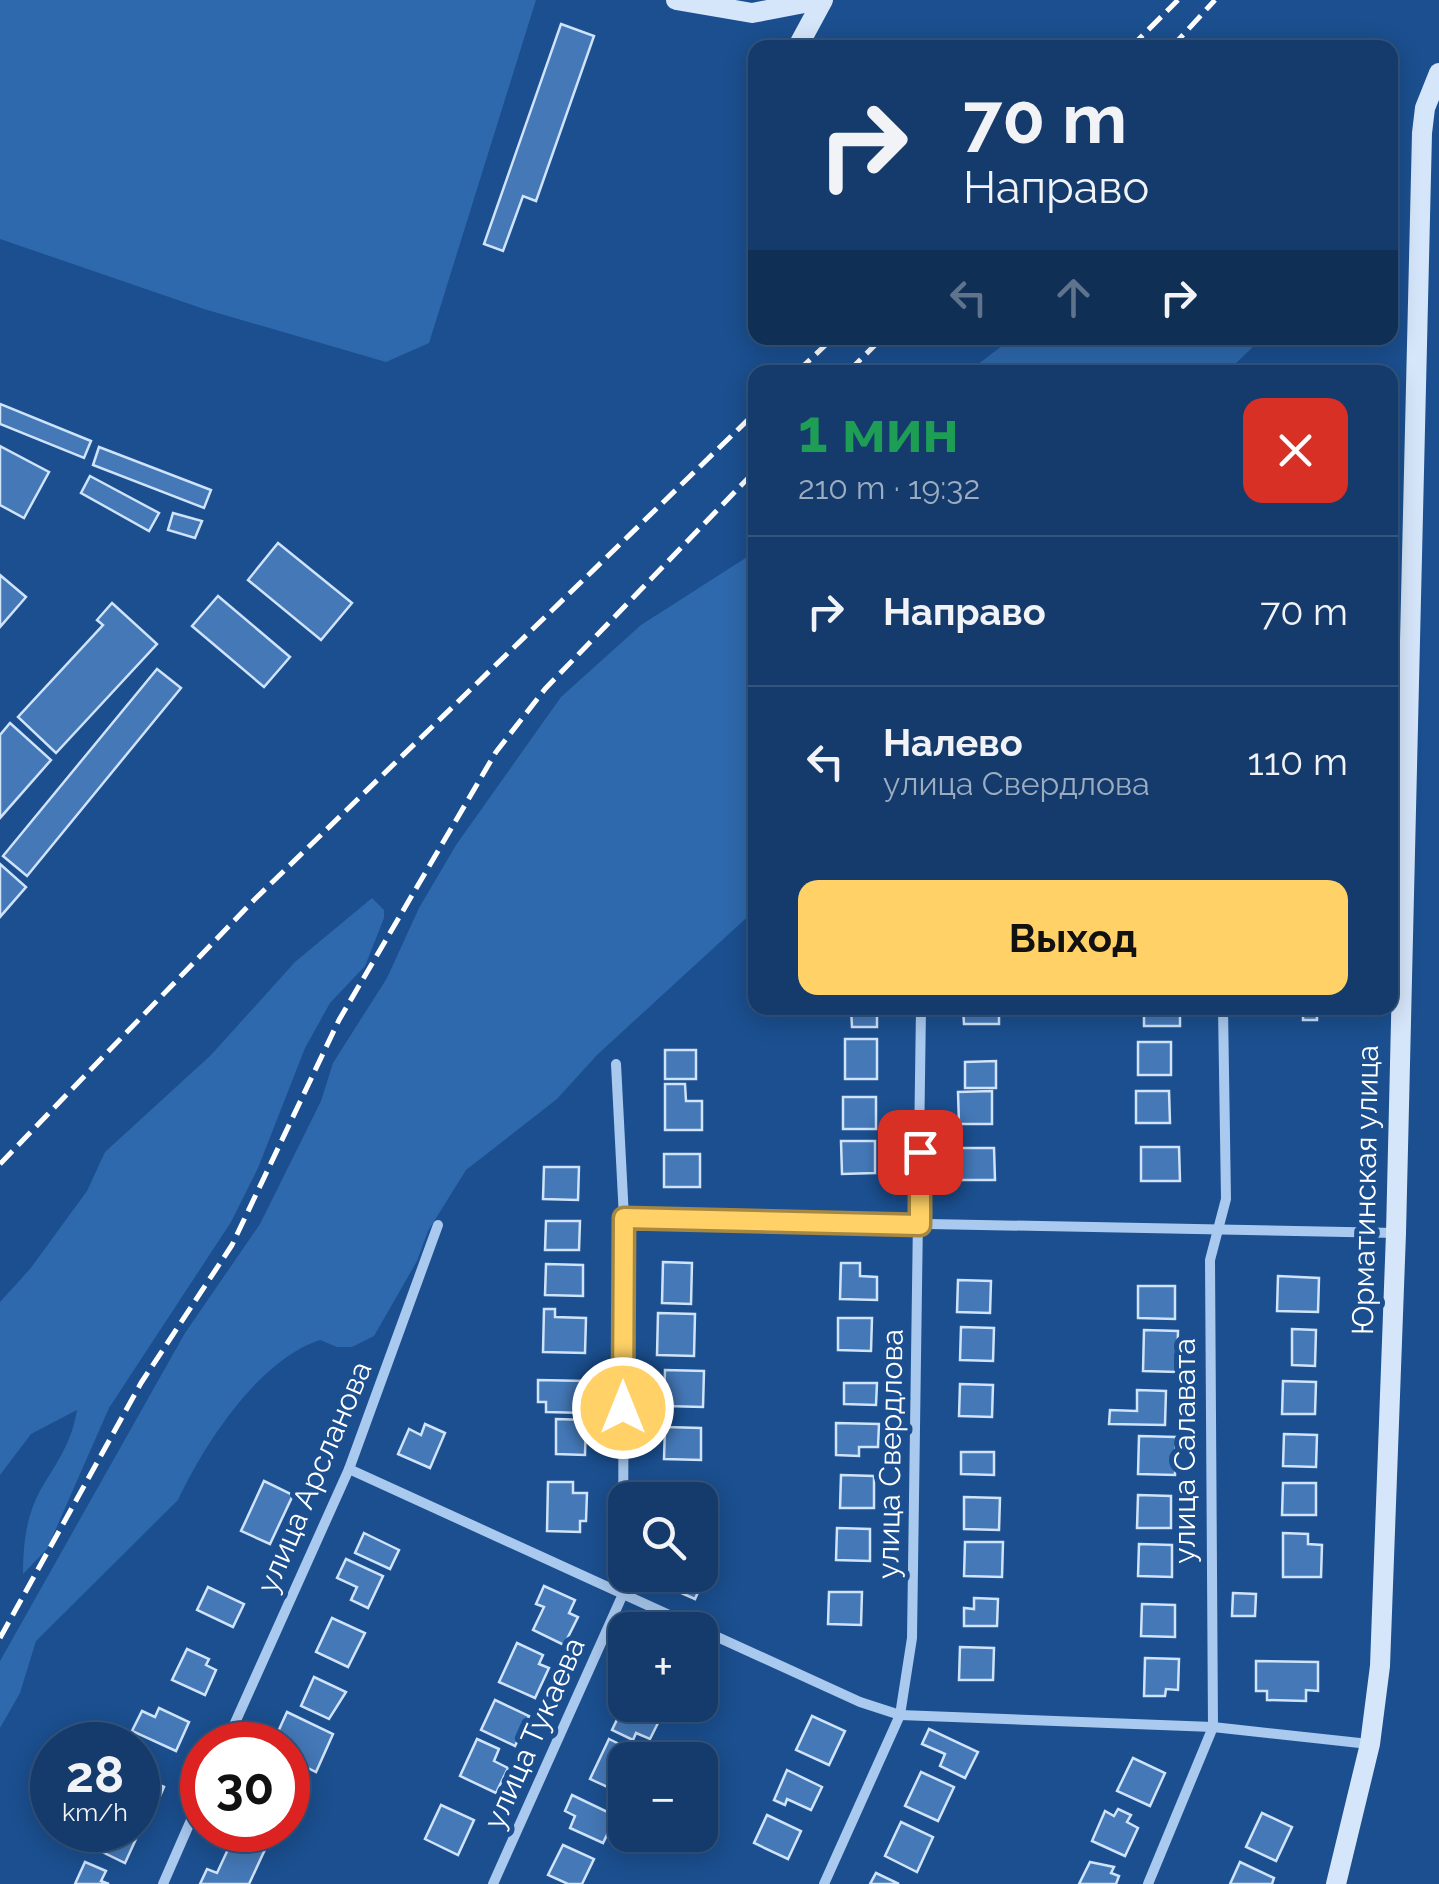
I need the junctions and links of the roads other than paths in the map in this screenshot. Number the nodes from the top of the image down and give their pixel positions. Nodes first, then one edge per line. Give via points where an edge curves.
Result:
1 (676, 0) edge
2 (822, 0) edge
3 (801, 40) edge
4 (1439, 73) edge
5 (922, 1015) edge
6 (1223, 1015) edge
7 (616, 1064) dead end
8 (624, 1218) junction
9 (438, 1225) dead end
10 (920, 1225) junction
11 (1220, 1229) junction
12 (1396, 1234) junction
13 (349, 1468) junction
14 (623, 1594) junction
15 (900, 1715) junction
16 (235, 1722) edge
17 (1212, 1727) junction
18 (1370, 1744) junction
19 (180, 1845) edge
20 (163, 1884) edge
21 (494, 1884) edge
22 (824, 1884) edge
23 (1148, 1884) edge
24 (1336, 1884) edge

1 - 2 main road via 752,13
2 - 3 main road
4 - 12 main road, Юрматинская улица via 1422,133
5 - 10 street, улица Свердлова
6 - 11 street, улица Салавата via 1226,1199
7 - 8 street, улица Тукаева
8 - 10 street
8 - 14 street, улица Тукаева
9 - 13 street, улица Арсланова
10 - 11 street
10 - 15 street, улица Свердлова via 912,1638
11 - 12 street
11 - 17 street, улица Салавата via 1210,1260
12 - 18 main road, Юрматинская улица via 1380,1666
13 - 14 street
13 - 16 street, улица Арсланова
14 - 15 street
14 - 21 street, улица Тукаева
15 - 17 street
15 - 22 street, улица Свердлова
17 - 18 street
17 - 23 street, улица Салавата
18 - 24 main road, Юрматинская улица
19 - 20 street

